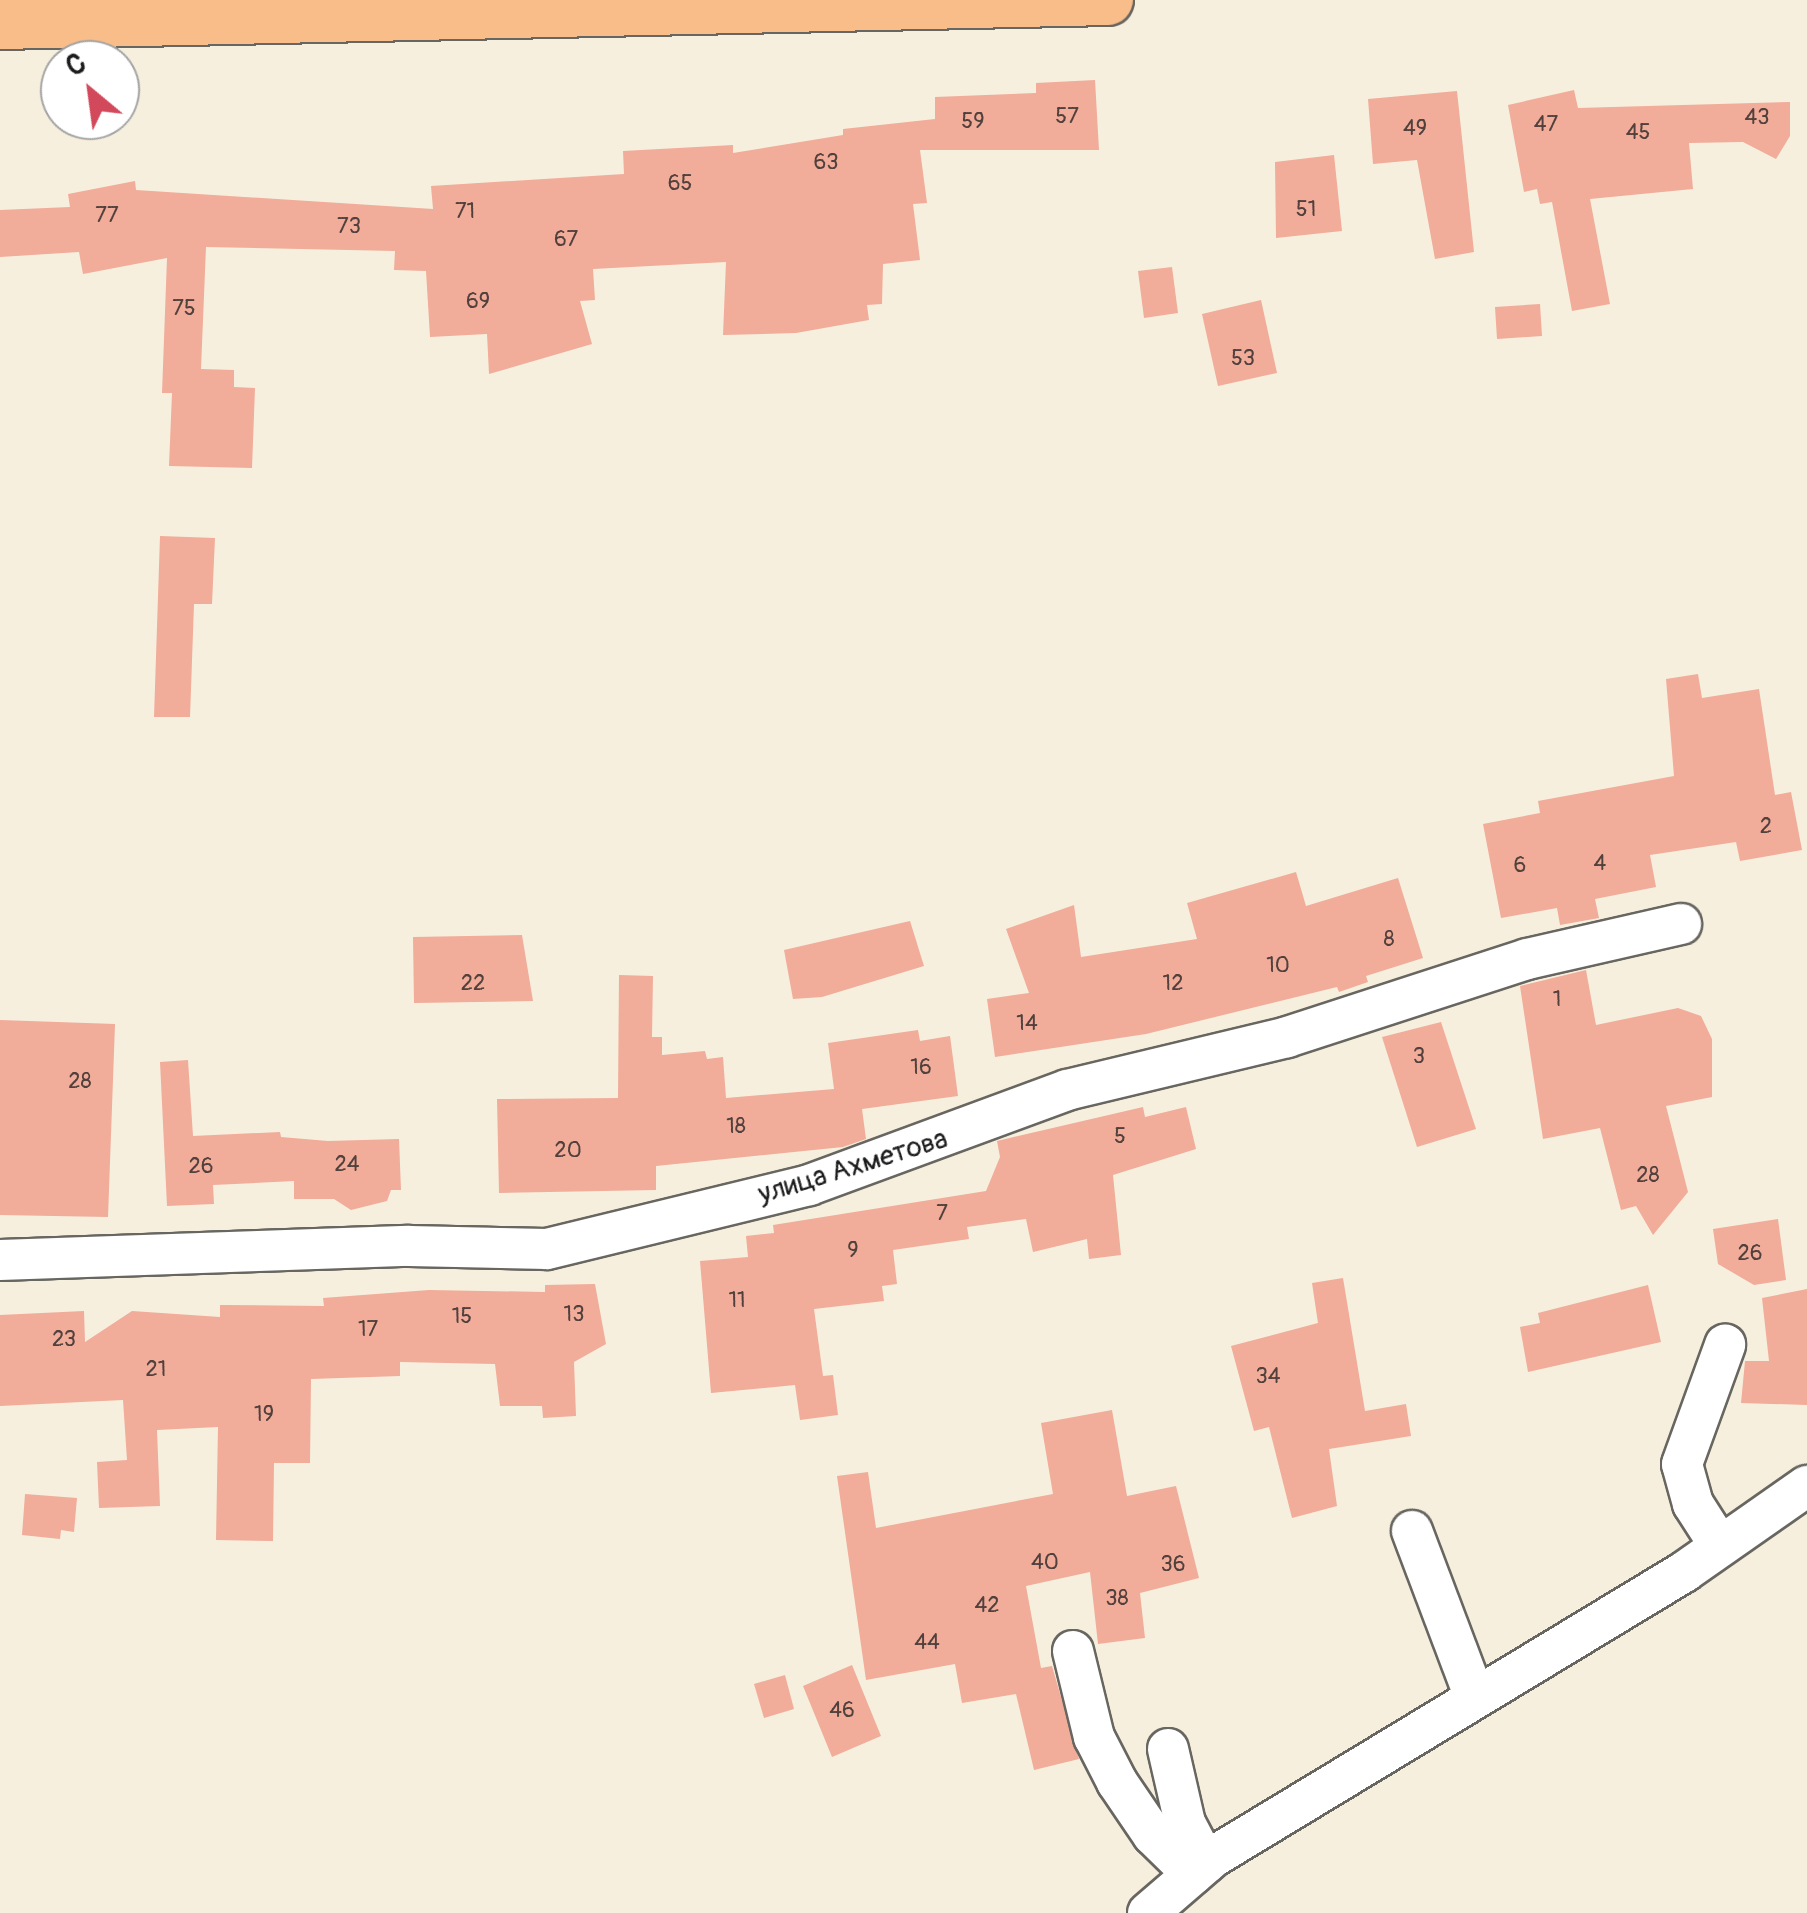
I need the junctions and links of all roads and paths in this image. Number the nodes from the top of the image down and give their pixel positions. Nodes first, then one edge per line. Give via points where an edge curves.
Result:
1 (1108, 0) edge
2 (0, 24) edge
3 (1680, 924) dead end
4 (0, 1260) edge
5 (1726, 1345) dead end
6 (1807, 1486) edge
7 (1412, 1531) dead end
8 (1720, 1546) junction
9 (1073, 1651) dead end
10 (1475, 1698) junction
11 (1168, 1749) dead end
12 (1200, 1868) junction
13 (1148, 1913) edge

1 - 2 main road
3 - 4 street, улица Ахметова via 1527,959 1287,1037 1068,1090 809,1185 547,1249 409,1246
5 - 8 street via 1682,1464 1693,1504
6 - 8 street
7 - 10 street
8 - 10 street
9 - 12 street via 1094,1737 1117,1782 1153,1835
10 - 12 street
11 - 12 street
12 - 13 street

